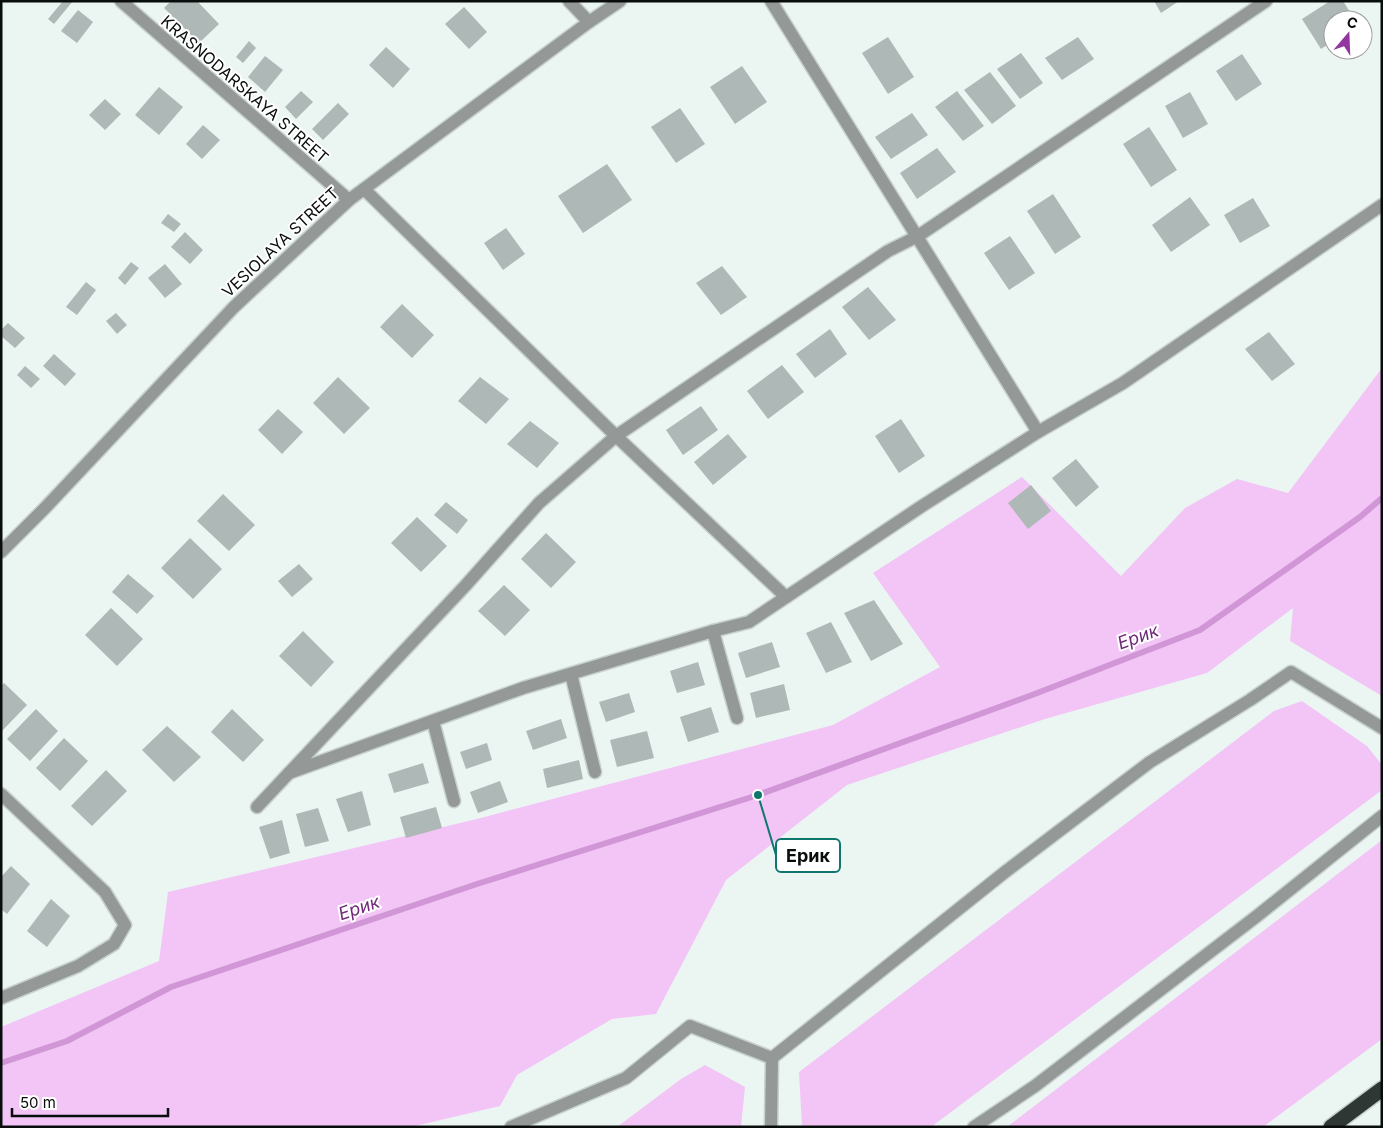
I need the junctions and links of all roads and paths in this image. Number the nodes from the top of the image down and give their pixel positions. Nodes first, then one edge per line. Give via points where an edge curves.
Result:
1 (121, 1) edge
2 (569, 1) edge
3 (620, 1) edge
4 (771, 1) edge
5 (1266, 1) edge
6 (589, 22) junction
7 (364, 189) junction
8 (349, 200) junction
9 (1382, 205) edge
10 (918, 236) junction
11 (1038, 432) junction
12 (616, 436) junction
13 (1, 552) edge
14 (786, 597) junction
15 (713, 631) junction
16 (571, 674) junction
17 (737, 718) dead end
18 (433, 721) junction
19 (1382, 728) edge
20 (595, 772) dead end
21 (289, 773) junction
22 (1, 794) edge
23 (454, 801) dead end
24 (257, 807) dead end
25 (1382, 816) edge
26 (1, 998) edge
27 (772, 1058) junction
28 (1382, 1089) edge
29 (511, 1127) edge
30 (771, 1127) edge
31 (974, 1127) edge
32 (1331, 1127) edge

1 - 8 street, KRASNODARSKAYA STREET
2 - 6 street
3 - 6 street, VESIOLAYA STREET
4 - 10 street
5 - 10 street
6 - 7 street, VESIOLAYA STREET
7 - 8 street, VESIOLAYA STREET
7 - 12 street
8 - 13 street, VESIOLAYA STREET via 234,307
9 - 11 street via 1123,384
10 - 11 street
10 - 12 street via 888,251
11 - 14 street
12 - 14 street
12 - 21 street via 539,503
14 - 15 street via 749,622
15 - 16 street
15 - 17 street
16 - 18 street
16 - 20 street
18 - 21 street
18 - 23 street
19 - 27 street via 1291,672 1150,762 1005,872
21 - 24 street
22 - 26 street via 104,892 126,925 114,944 78,966
25 - 31 street via 1035,1086
27 - 29 street via 690,1026 626,1078
27 - 30 street
28 - 32 highway

